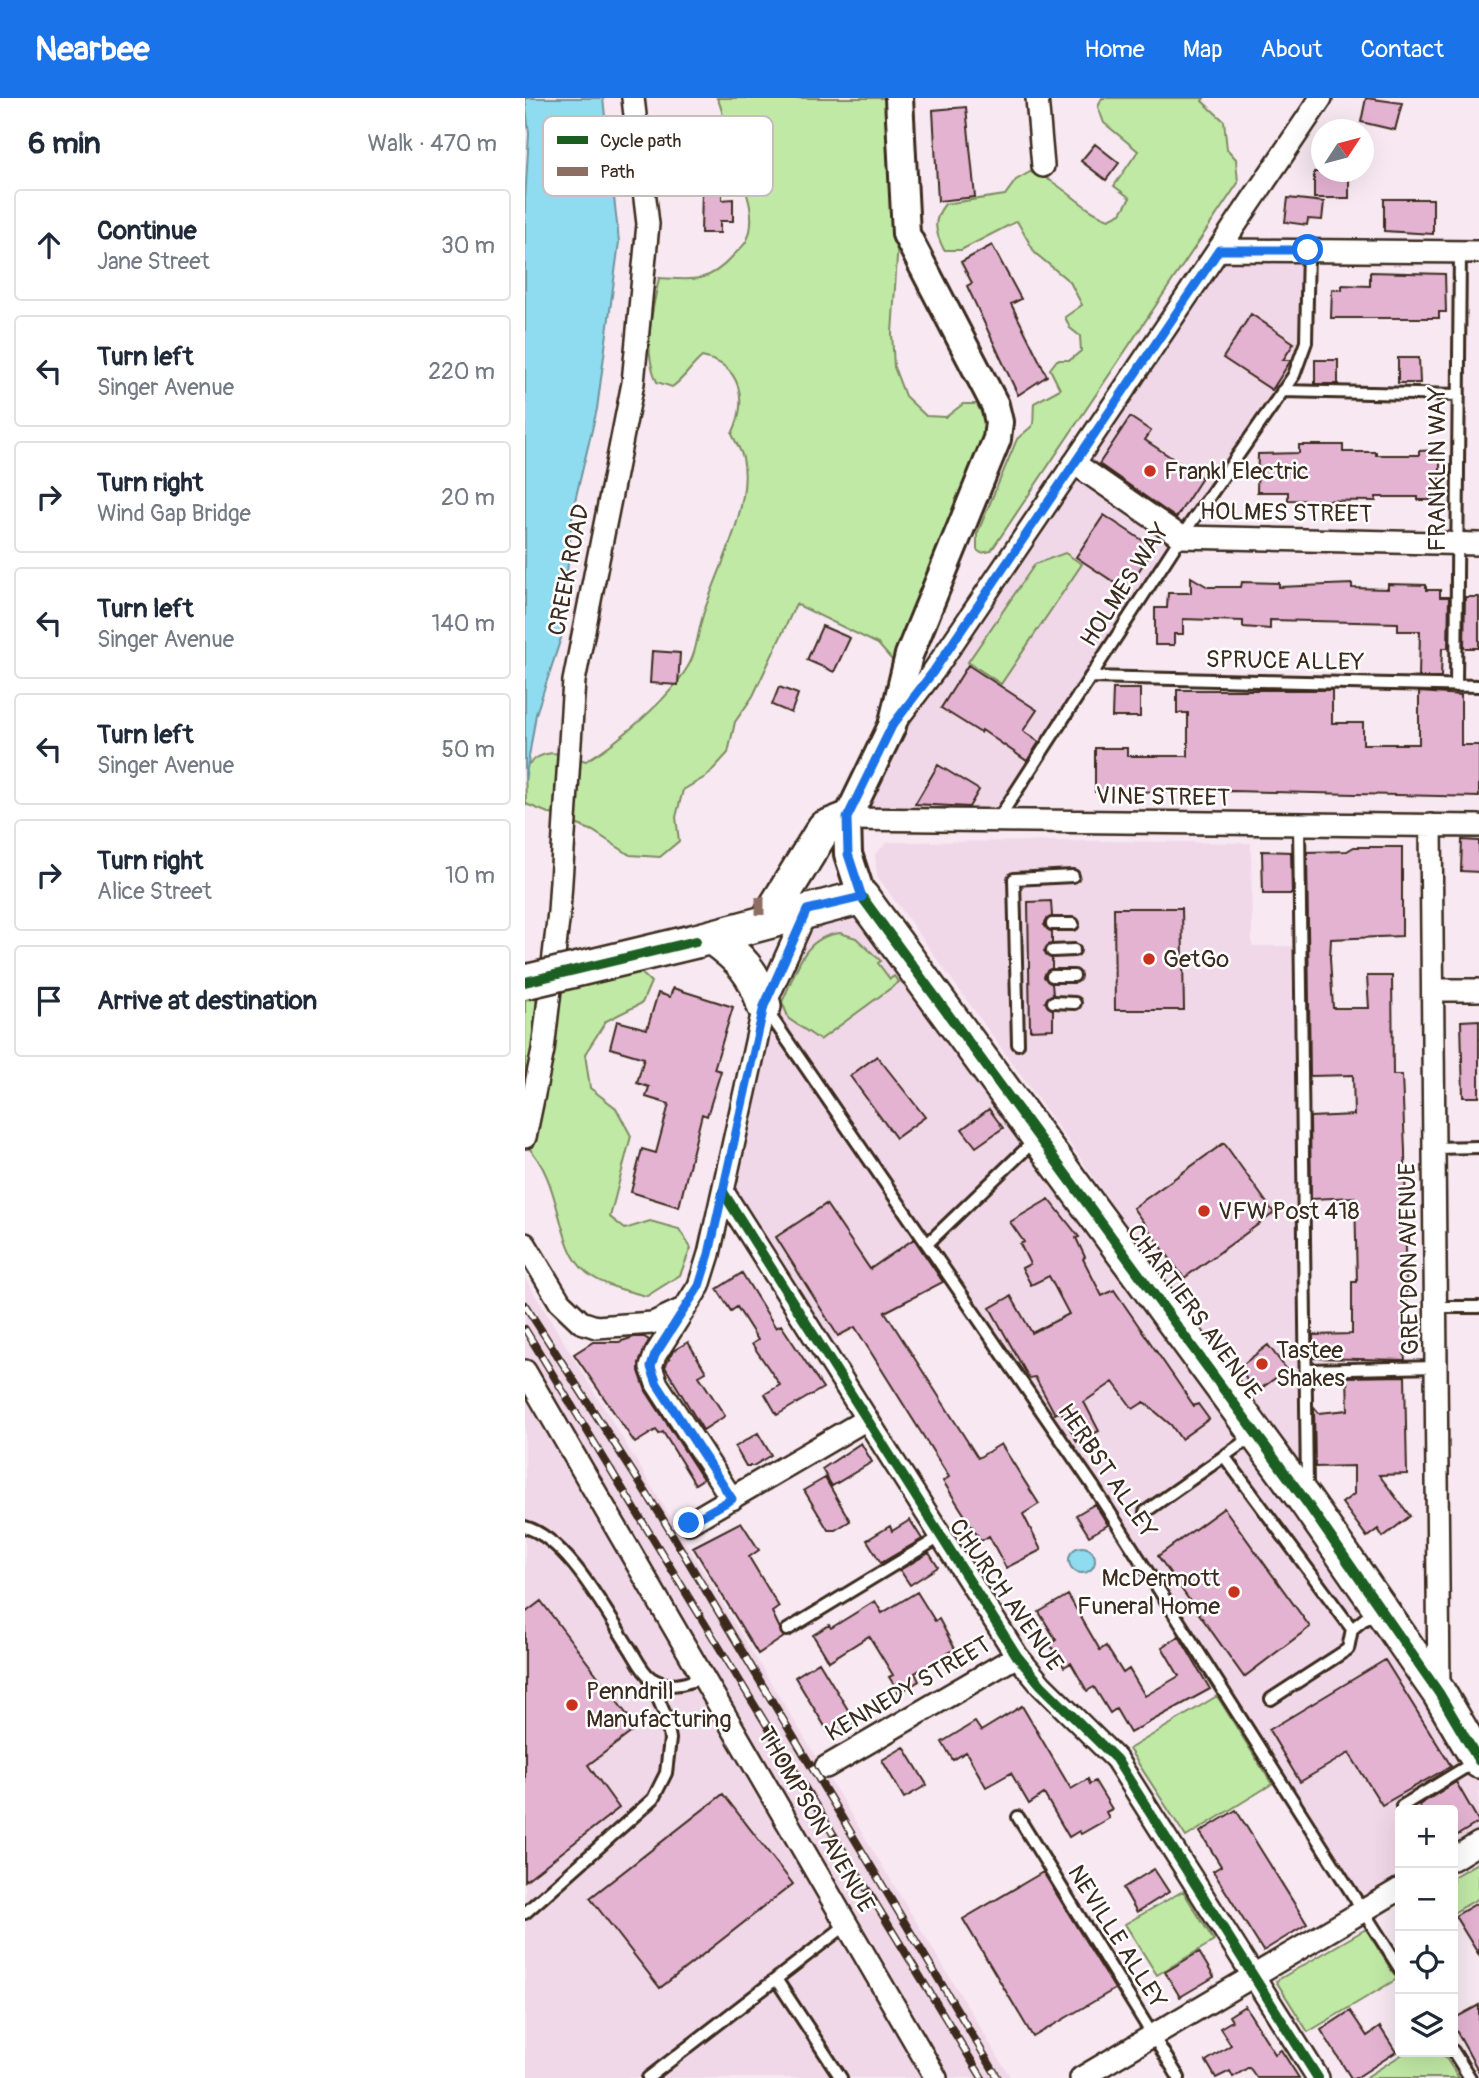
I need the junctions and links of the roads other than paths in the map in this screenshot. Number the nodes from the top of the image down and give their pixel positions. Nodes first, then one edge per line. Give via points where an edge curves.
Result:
1 (633, 98) edge
2 (899, 98) edge
3 (1037, 98) edge
4 (1321, 98) edge
5 (635, 116) edge
6 (1043, 166) dead end
7 (645, 196) edge
8 (1219, 250) junction
9 (1308, 250) junction
10 (1469, 252) edge
11 (1282, 391) junction
12 (1459, 395) junction
13 (1074, 463) junction
14 (1181, 537) junction
15 (1457, 543) junction
16 (1479, 544) edge
17 (1090, 677) junction
18 (1456, 686) junction
19 (1479, 686) edge
20 (892, 726) junction
21 (847, 818) junction
22 (996, 822) junction
23 (1299, 824) junction
24 (1431, 825) junction
25 (1479, 826) edge
26 (1073, 876) dead end
27 (862, 897) junction
28 (807, 910) junction
29 (767, 921) junction
30 (1052, 924) dead end
31 (1073, 924) dead end
32 (1015, 925) junction
33 (1029, 925) dead end
34 (704, 939) junction
35 (1074, 950) dead end
36 (1016, 951) junction
37 (1029, 951) dead end
38 (1052, 951) dead end
39 (1016, 976) junction
40 (1030, 976) dead end
41 (1052, 976) dead end
42 (1074, 976) dead end
43 (525, 982) edge
44 (1433, 990) junction
45 (1479, 990) edge
46 (1017, 1002) junction
47 (1030, 1002) dead end
48 (1053, 1002) dead end
49 (1075, 1003) dead end
50 (764, 1006) junction
51 (1018, 1044) dead end
52 (1039, 1136) junction
53 (525, 1137) edge
54 (1479, 1147) edge
55 (1434, 1148) junction
56 (723, 1192) junction
57 (927, 1244) junction
58 (528, 1259) edge
59 (687, 1307) junction
60 (1436, 1307) junction
61 (1479, 1307) edge
62 (1437, 1367) junction
63 (1306, 1370) junction
64 (525, 1371) edge
65 (865, 1420) junction
66 (1256, 1433) junction
67 (1224, 1455) junction
68 (732, 1499) junction
69 (1307, 1503) junction
70 (1145, 1512) dead end
71 (689, 1523) dead end
72 (525, 1527) edge
73 (940, 1537) junction
74 (1379, 1608) junction
75 (1352, 1629) junction
76 (787, 1630) dead end
77 (1017, 1656) junction
78 (649, 1677) junction
79 (702, 1677) junction
80 (1439, 1693) junction
81 (1271, 1699) dead end
82 (1479, 1760) edge
83 (826, 1767) dead end
84 (1404, 1805) edge
85 (1019, 1817) dead end
86 (1479, 1843) edge
87 (1458, 1856) edge
88 (1395, 1892) edge
89 (1363, 1911) junction
90 (525, 1913) edge
91 (846, 1925) junction
92 (1395, 1961) edge
93 (1253, 1976) junction
94 (776, 1979) junction
95 (1153, 2036) junction
96 (1457, 2057) edge
97 (649, 2078) edge
98 (841, 2078) edge
99 (936, 2078) edge
100 (1081, 2078) edge
101 (1179, 2078) edge
102 (1318, 2078) edge
103 (1470, 2078) edge

1 - 5 street, CREEK ROAD
2 - 20 street via 906,234 995,405 999,422 997,439 908,654
3 - 6 street
4 - 8 street
7 - 53 street, CREEK ROAD via 648,224 633,383 574,681 559,912 543,1050
8 - 9 street
8 - 13 street
9 - 10 street
9 - 11 lane, HOLMES WAY via 1306,342 1294,375
10 - 12 lane, FRANKLIN WAY
11 - 12 lane
11 - 14 lane, HOLMES WAY
12 - 15 lane, FRANKLIN WAY
13 - 14 street, HOLMES STREET
13 - 20 street
14 - 15 street, HOLMES STREET
14 - 17 lane, HOLMES WAY
15 - 16 street, HOLMES STREET
15 - 18 lane, FRANKLIN WAY
17 - 18 lane, SPRUCE ALLEY
17 - 22 lane, HOLMES WAY
18 - 19 lane, SPRUCE ALLEY
20 - 21 street
21 - 22 street, VINE STREET
21 - 27 street via 848,854
21 - 29 main road via 824,828
22 - 23 street, VINE STREET
23 - 24 street, VINE STREET
23 - 63 lane
24 - 25 street, VINE STREET
24 - 44 street, GREYDON AVENUE
26 - 32 lane via 1014,879
27 - 28 main road
27 - 52 main road, CHARTIERS AVENUE
28 - 29 main road
28 - 50 street
29 - 34 main road
30 - 31 lane
32 - 33 lane
32 - 36 lane
34 - 43 main road, bridge
34 - 50 main road via 739,957 751,972
35 - 38 lane
36 - 37 lane
36 - 39 lane
39 - 40 lane
39 - 46 lane
41 - 42 lane
44 - 45 street
44 - 55 street, GREYDON AVENUE
46 - 47 lane
46 - 51 lane
48 - 49 lane
50 - 56 street
50 - 57 lane, HERBST ALLEY
52 - 57 lane
52 - 66 main road, CHARTIERS AVENUE
54 - 55 lane
55 - 60 street, GREYDON AVENUE
56 - 59 street via 699,1286
56 - 65 street, CHURCH AVENUE
57 - 89 lane, HERBST ALLEY via 1093,1486
58 - 59 street via 560,1303 581,1322 596,1326 653,1323
59 - 68 street via 651,1367 657,1384
60 - 61 lane
60 - 62 street, GREYDON AVENUE
62 - 63 lane
62 - 80 street, GREYDON AVENUE
63 - 69 lane
64 - 79 street, THOMPSON AVENUE
65 - 68 street
65 - 73 street, CHURCH AVENUE
66 - 67 lane
66 - 69 main road, CHARTIERS AVENUE
67 - 70 lane
67 - 75 lane
68 - 71 street
69 - 74 main road, CHARTIERS AVENUE
72 - 78 lane via 537,1531 565,1555
73 - 76 lane
73 - 77 street, CHURCH AVENUE
74 - 75 lane
74 - 80 main road, CHARTIERS AVENUE
75 - 81 lane via 1347,1649
77 - 83 street, KENNEDY STREET
77 - 93 street, CHURCH AVENUE via 1116,1759
78 - 79 lane via 673,1686
78 - 90 lane via 670,1739 666,1773 653,1799
79 - 91 street, THOMPSON AVENUE
80 - 82 main road, CHARTIERS AVENUE
82 - 84 lane
85 - 95 lane, NEVILLE ALLEY
86 - 87 street
88 - 89 street
89 - 92 lane, HERBST ALLEY
89 - 93 street
91 - 94 lane
91 - 99 street, THOMPSON AVENUE
93 - 95 street
93 - 102 street, CHURCH AVENUE
94 - 97 lane
94 - 98 lane
95 - 100 street
95 - 101 lane, NEVILLE ALLEY
96 - 103 lane

